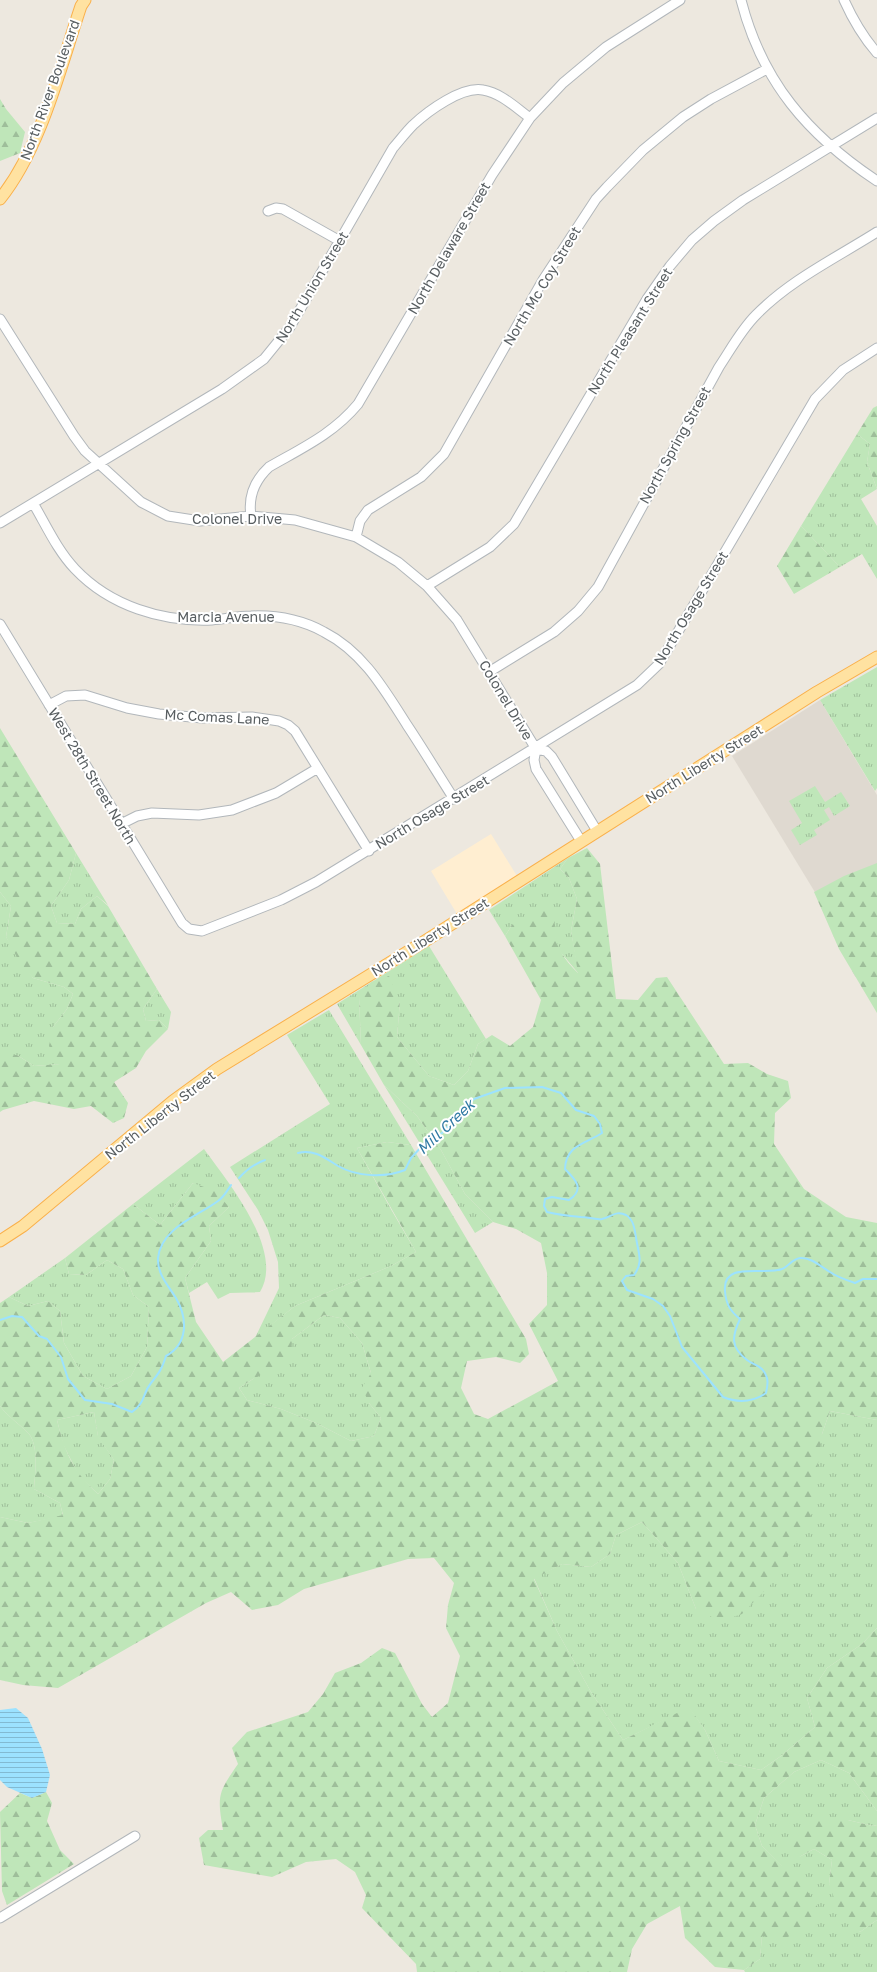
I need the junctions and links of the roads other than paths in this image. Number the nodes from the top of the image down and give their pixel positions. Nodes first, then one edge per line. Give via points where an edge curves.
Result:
1 (85, 0) edge
2 (680, 0) edge
3 (741, 0) edge
4 (844, 0) edge
5 (877, 53) edge
6 (767, 69) junction
7 (530, 118) junction
8 (877, 118) edge
9 (830, 147) junction
10 (877, 181) edge
11 (0, 199) edge
12 (268, 211) dead end
13 (877, 232) edge
14 (340, 241) junction
15 (0, 319) edge
16 (877, 348) edge
17 (98, 463) junction
18 (33, 503) junction
19 (251, 516) junction
20 (0, 523) edge
21 (356, 537) junction
22 (427, 586) junction
23 (0, 624) edge
24 (877, 657) edge
25 (489, 672) junction
26 (49, 705) junction
27 (536, 749) junction
28 (318, 768) junction
29 (454, 799) junction
30 (121, 824) junction
31 (597, 831) junction
32 (581, 842) junction
33 (369, 850) junction
34 (186, 926) joint
35 (0, 1241) edge
36 (135, 1836) dead end
37 (0, 1918) edge

1 - 11 main road, North River Boulevard via 45,112 22,167
2 - 7 street, North Delaware Street via 606,47 563,83
3 - 6 street via 754,43
4 - 5 street via 865,39
6 - 9 street via 797,112
6 - 21 street, North Mc Coy Street via 683,117 643,150 596,199 543,280 444,454 421,477 368,510 360,521
7 - 14 street, North Union Street via 499,95 482,90 462,93 434,109 413,125 394,148
7 - 19 street, North Delaware Street via 492,175 358,404 345,420 332,430 261,474 250,497
8 - 9 street, North Pleasant Street
9 - 10 street
9 - 22 street, North Pleasant Street via 743,200 692,240 647,299 514,524 490,547
12 - 14 street via 283,209
13 - 25 street, North Spring Street via 789,287 755,316 719,367 598,587 578,611 554,632
14 - 17 street, North Union Street via 290,327 264,359 222,389
15 - 17 street, Colonel Drive via 74,436
16 - 27 street, North Osage Street via 843,370 815,399 659,664 637,685
17 - 18 street, North Union Street
17 - 19 street, Colonel Drive via 141,502 168,516 200,521
18 - 20 street, North Union Street
18 - 29 street, Marcia Avenue via 74,568 94,587 122,603 153,614 183,619 282,617 311,626 341,642 360,658 377,678
19 - 21 street, Colonel Drive via 295,520
21 - 22 street, Colonel Drive via 398,562
22 - 25 street, Colonel Drive via 457,620
23 - 26 street, West 28th Street North
24 - 31 main road, North Liberty Street
25 - 27 street, Colonel Drive
26 - 28 street, Mc Comas Lane via 66,696 85,695 127,708 160,714 202,718 252,717 279,721 295,731
26 - 30 street, West 28th Street North
27 - 29 street, North Osage Street
27 - 31 street, Colonel Drive via 546,751 552,757
27 - 32 street, Colonel Drive via 536,769
28 - 30 street via 276,793 232,810 199,815 152,813 137,816
28 - 33 street, Mc Comas Lane
29 - 33 street, North Osage Street
30 - 34 street, West 28th Street North
31 - 32 main road, North Liberty Street
32 - 35 main road, North Liberty Street via 217,1070 173,1101 23,1226
33 - 34 street, North Osage Street via 281,900 202,930 196,931
36 - 37 street

